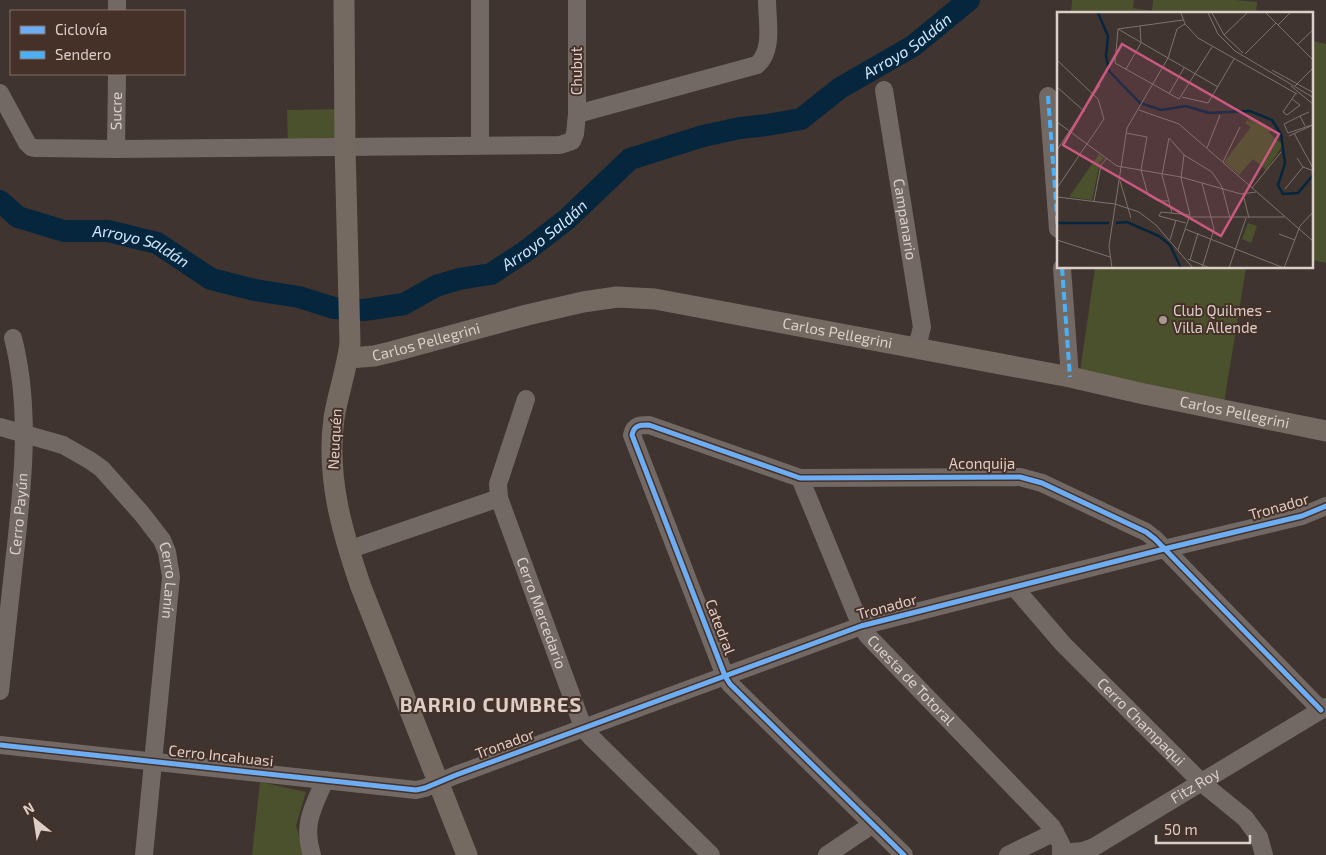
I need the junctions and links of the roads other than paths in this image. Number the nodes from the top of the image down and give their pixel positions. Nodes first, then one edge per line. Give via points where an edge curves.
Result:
1 (344, 0) edge
2 (480, 0) edge
3 (577, 0) edge
4 (767, 0) edge
5 (117, 75) edge
6 (884, 90) dead end
7 (0, 92) edge
8 (1048, 96) dead end
9 (576, 114) junction
10 (345, 146) junction
11 (480, 146) junction
12 (116, 149) junction
13 (1057, 216) edge
14 (1062, 269) edge
15 (13, 338) dead end
16 (917, 347) junction
17 (348, 358) junction
18 (1070, 377) junction
19 (526, 399) dead end
20 (0, 427) edge
21 (1326, 431) edge
22 (24, 433) junction
23 (632, 435) joint
24 (800, 478) junction
25 (499, 498) junction
26 (1323, 512) edge
27 (1164, 549) junction
28 (348, 550) junction
29 (7, 568) edge
30 (1016, 588) junction
31 (861, 626) junction
32 (725, 676) junction
33 (0, 690) edge
34 (1323, 708) edge
35 (584, 729) junction
36 (0, 745) edge
37 (152, 761) junction
38 (325, 780) junction
39 (1202, 782) junction
40 (439, 783) junction
41 (873, 824) junction
42 (1055, 832) junction
43 (1061, 854) edge
44 (144, 855) edge
45 (312, 855) edge
46 (467, 855) edge
47 (711, 855) edge
48 (827, 855) edge
49 (904, 855) edge
50 (1008, 855) edge
51 (1264, 855) edge

1 - 10 main road, Neuquén
2 - 11 street
3 - 9 street, Chubut
4 - 9 street via 768,46 757,66
5 - 12 street, Sucre
6 - 16 street, Campanario via 922,327
7 - 12 street via 31,147
8 - 13 street
9 - 11 street, Chubut via 572,141 560,145
10 - 11 street
10 - 12 street
10 - 17 main road, Neuquén
14 - 18 street
15 - 22 street, Cerro Payún via 18,358
16 - 17 main road, Carlos Pellegrini via 655,299 617,297 565,306 374,356
16 - 18 main road, Carlos Pellegrini
17 - 28 main road, Neuquén via 339,391 332,441 334,489
18 - 21 main road, Carlos Pellegrini
19 - 25 street via 498,484
20 - 22 street, Cerro Lanín
22 - 29 street, Cerro Payún via 19,514
22 - 37 street, Cerro Lanín via 63,445 102,469 142,514 167,552 171,576
23 - 24 street, Aconquija via 633,429 639,425 649,425
23 - 32 street, Catedral
24 - 27 street, Aconquija via 1020,476 1146,532
24 - 31 street, Cuesta de Totoral
25 - 28 street
25 - 35 street, Cerro Mercedario
26 - 27 street, Tronador
27 - 30 street, Tronador
27 - 34 street, Aconquija
28 - 40 main road, Neuquén
29 - 33 street, Cerro Payún
30 - 31 street, Tronador
30 - 39 street, Cerro Champaqui via 1063,644
31 - 32 street, Tronador
31 - 42 street, Cuesta de Totoral
32 - 35 street, Tronador
32 - 41 street, Catedral
34 - 39 street, Fitz Roy
35 - 40 street, Tronador
35 - 47 street, Cerro Mercedario
36 - 37 street, Cerro Incahuasi
37 - 38 street, Cerro Incahuasi
37 - 44 street, Cerro Lanín
38 - 40 street, Cerro Incahuasi via 416,790
38 - 45 street via 310,812 307,827
39 - 43 street, Fitz Roy via 1094,847
39 - 51 street, Cerro Champaqui via 1252,826
40 - 46 main road, Neuquén
41 - 48 street
41 - 49 street, Catedral
42 - 43 street, Cuesta de Totoral
42 - 50 street

